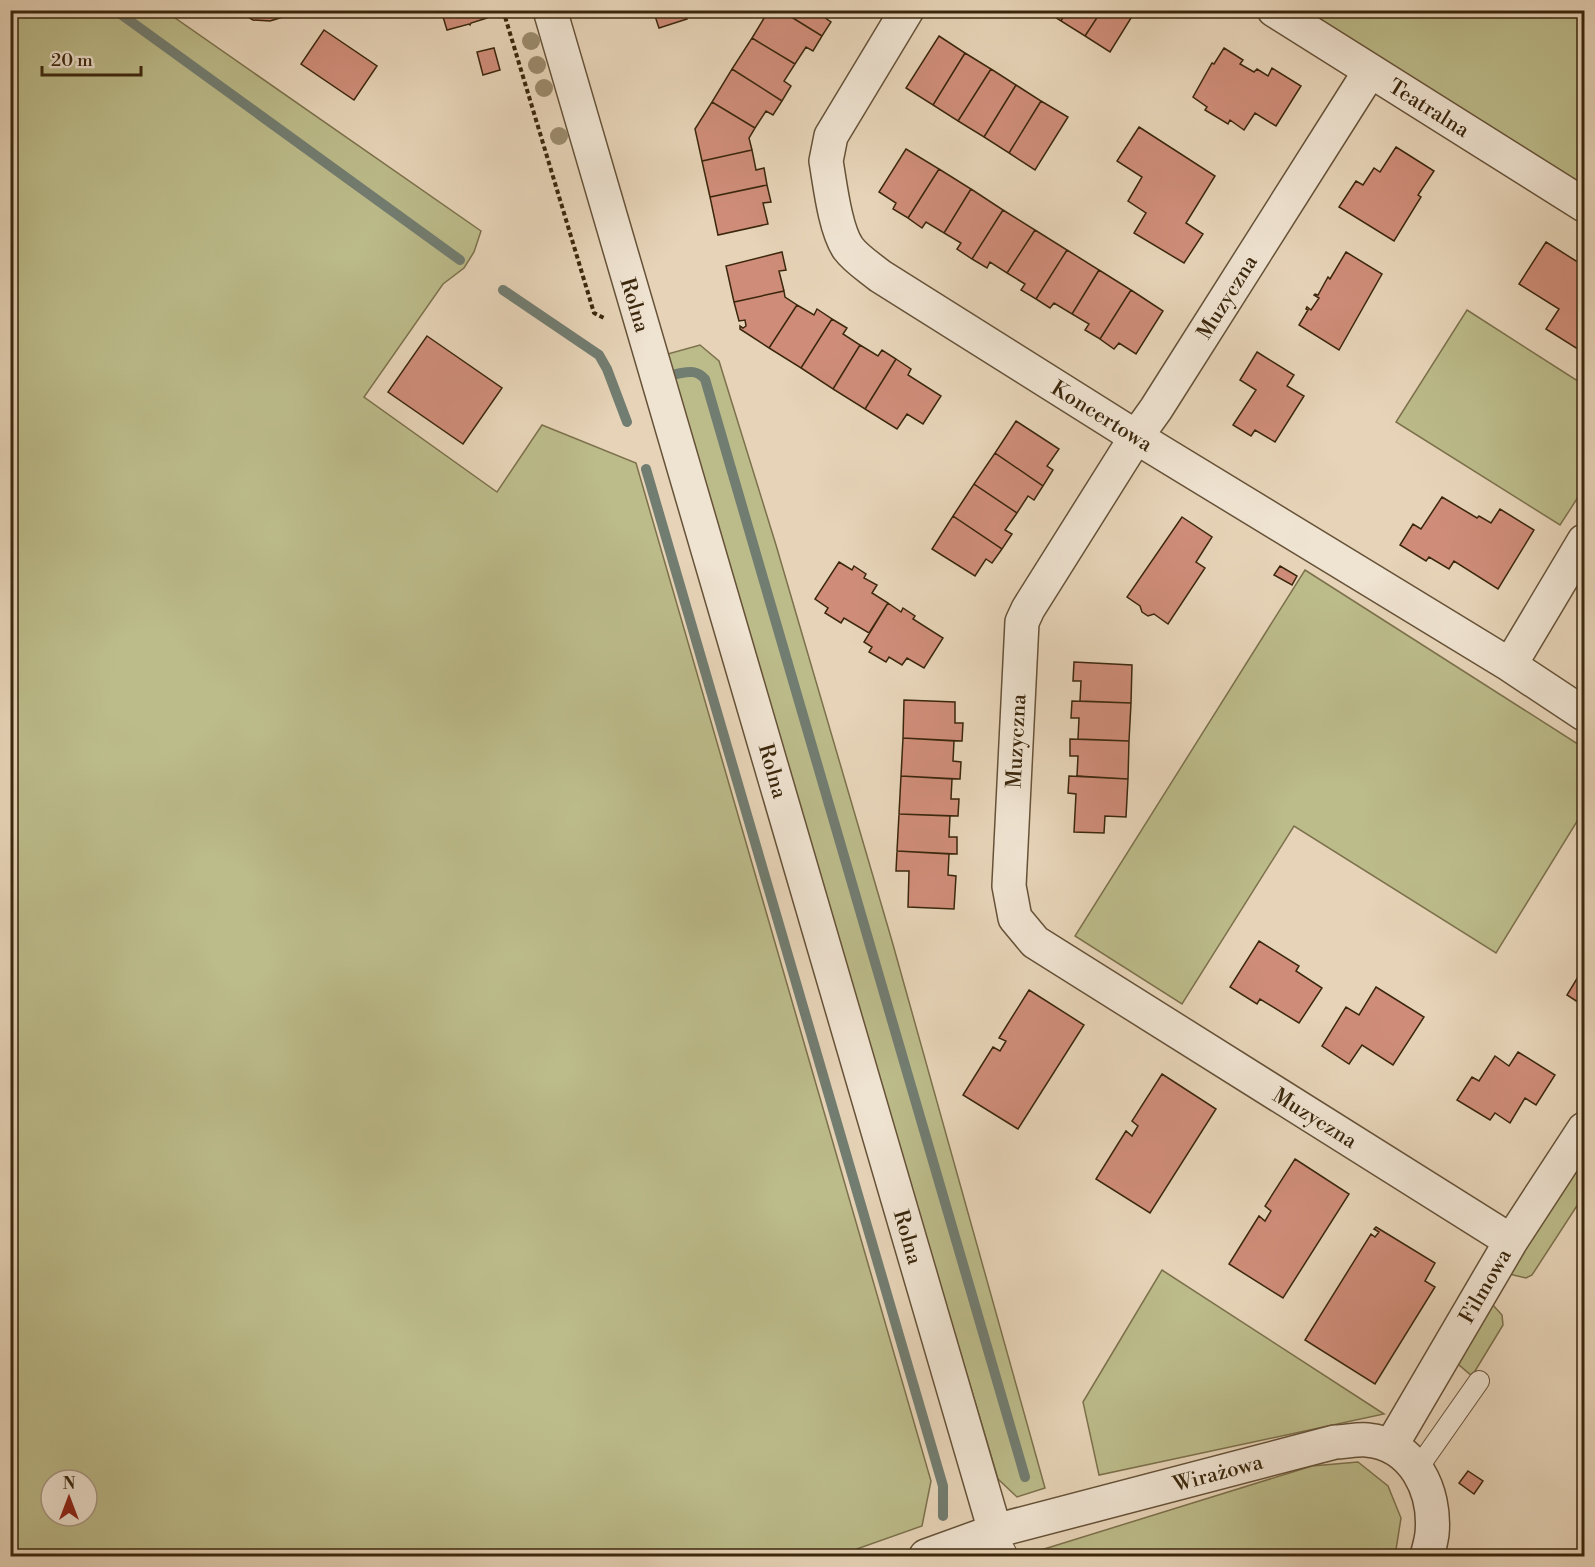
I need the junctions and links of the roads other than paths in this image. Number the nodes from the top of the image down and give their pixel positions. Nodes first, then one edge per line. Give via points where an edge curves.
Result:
1 (550, 10) edge
2 (907, 10) edge
3 (1274, 10) edge
4 (1370, 71) junction
5 (1584, 205) edge
6 (1136, 437) junction
7 (1584, 541) edge
8 (1510, 665) junction
9 (1584, 714) edge
10 (1584, 1129) edge
11 (1511, 1241) junction
12 (1479, 1380) dead end
13 (1391, 1446) junction
14 (1418, 1468) junction
15 (1002, 1544) edge
16 (926, 1557) edge
17 (1427, 1557) edge

1 - 15 street, Rolna
2 - 6 street, Koncertowa via 829,142 826,161 840,233 854,255 880,276
3 - 4 street, Teatralna
4 - 5 street, Teatralna
4 - 6 street, Muzyczna
6 - 8 street, Koncertowa
6 - 11 street, Muzyczna via 1022,622 1009,886 1015,918 1035,942
7 - 8 street
8 - 9 street, Koncertowa
10 - 11 street, Filmowa
11 - 13 street, Filmowa
12 - 14 lane
13 - 14 street, Wirażowa
13 - 15 street, Wirażowa via 1368,1440 1335,1442
14 - 17 street via 1429,1499 1432,1532
15 - 16 street, Wirażowa

